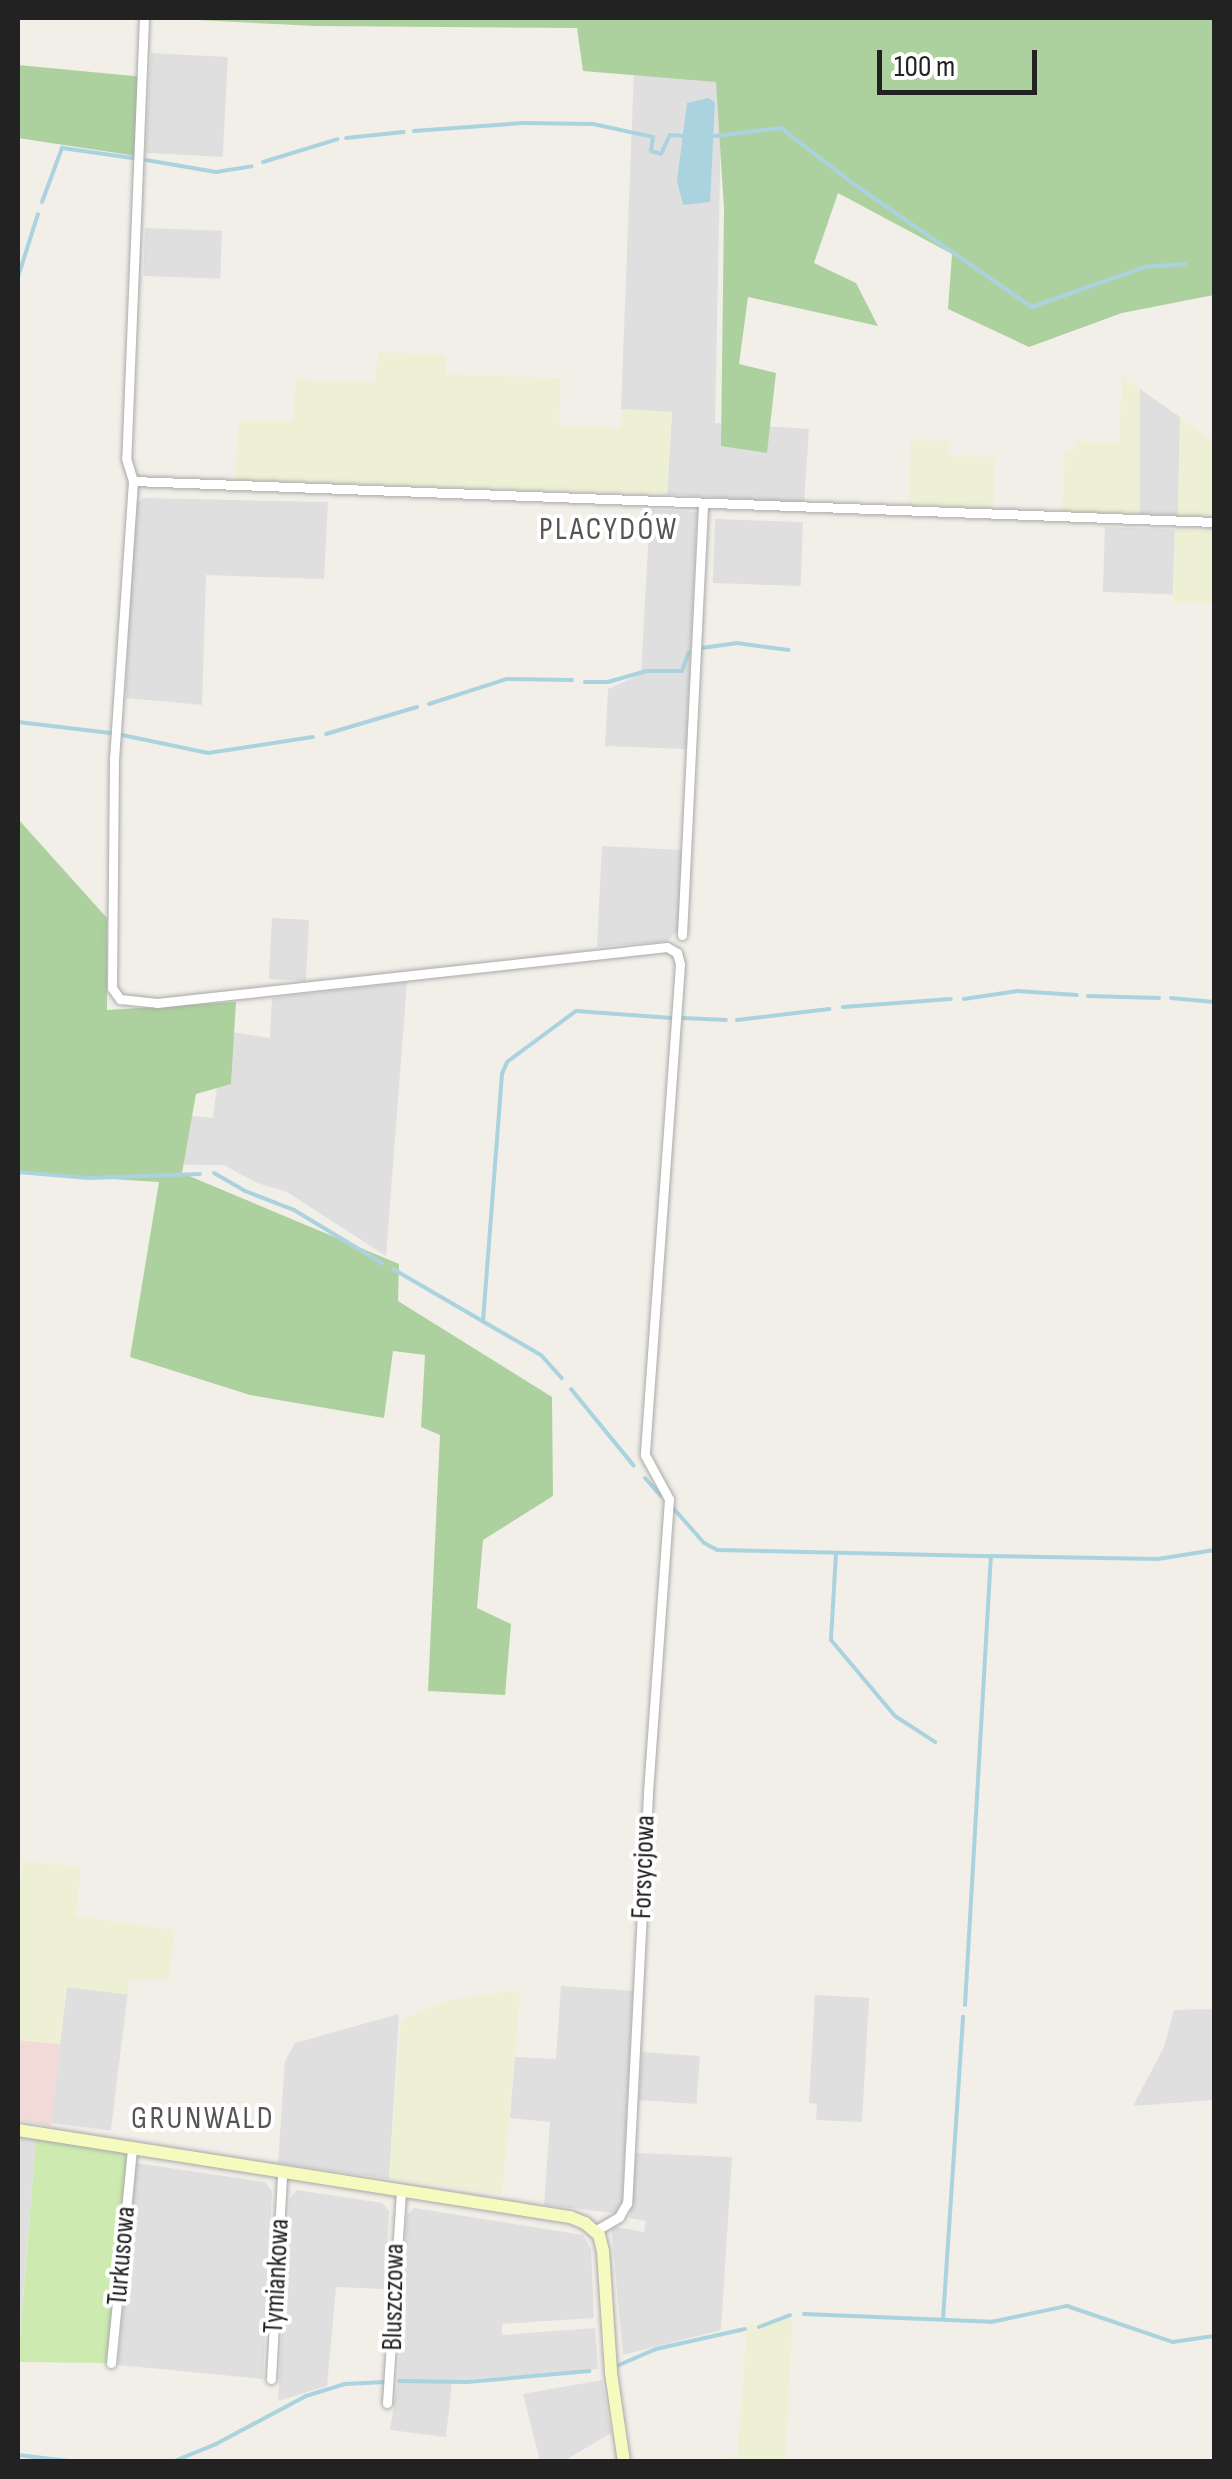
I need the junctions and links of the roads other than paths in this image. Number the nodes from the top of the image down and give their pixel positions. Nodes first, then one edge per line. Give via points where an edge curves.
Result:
1 (144, 18) edge
2 (133, 481) junction
3 (703, 504) junction
4 (1214, 522) edge
5 (682, 936) dead end
6 (18, 2130) edge
7 (132, 2149) junction
8 (282, 2173) junction
9 (401, 2192) junction
10 (595, 2231) junction
11 (112, 2363) dead end
12 (271, 2379) dead end
13 (387, 2402) dead end
14 (624, 2462) edge

1 - 2 street via 126,458
2 - 3 street
2 - 10 street, Forsycjowa via 110,902 109,975 120,1000 236,996 667,947 677,953 645,1456 666,1488 668,1522 626,2202 619,2218
3 - 4 street
3 - 5 street
6 - 7 street
7 - 8 street
7 - 11 street, Turkusowa
8 - 9 street
8 - 12 street, Tymiankowa
9 - 10 street via 570,2217
9 - 13 street, Bluszczowa
10 - 14 street via 604,2251

